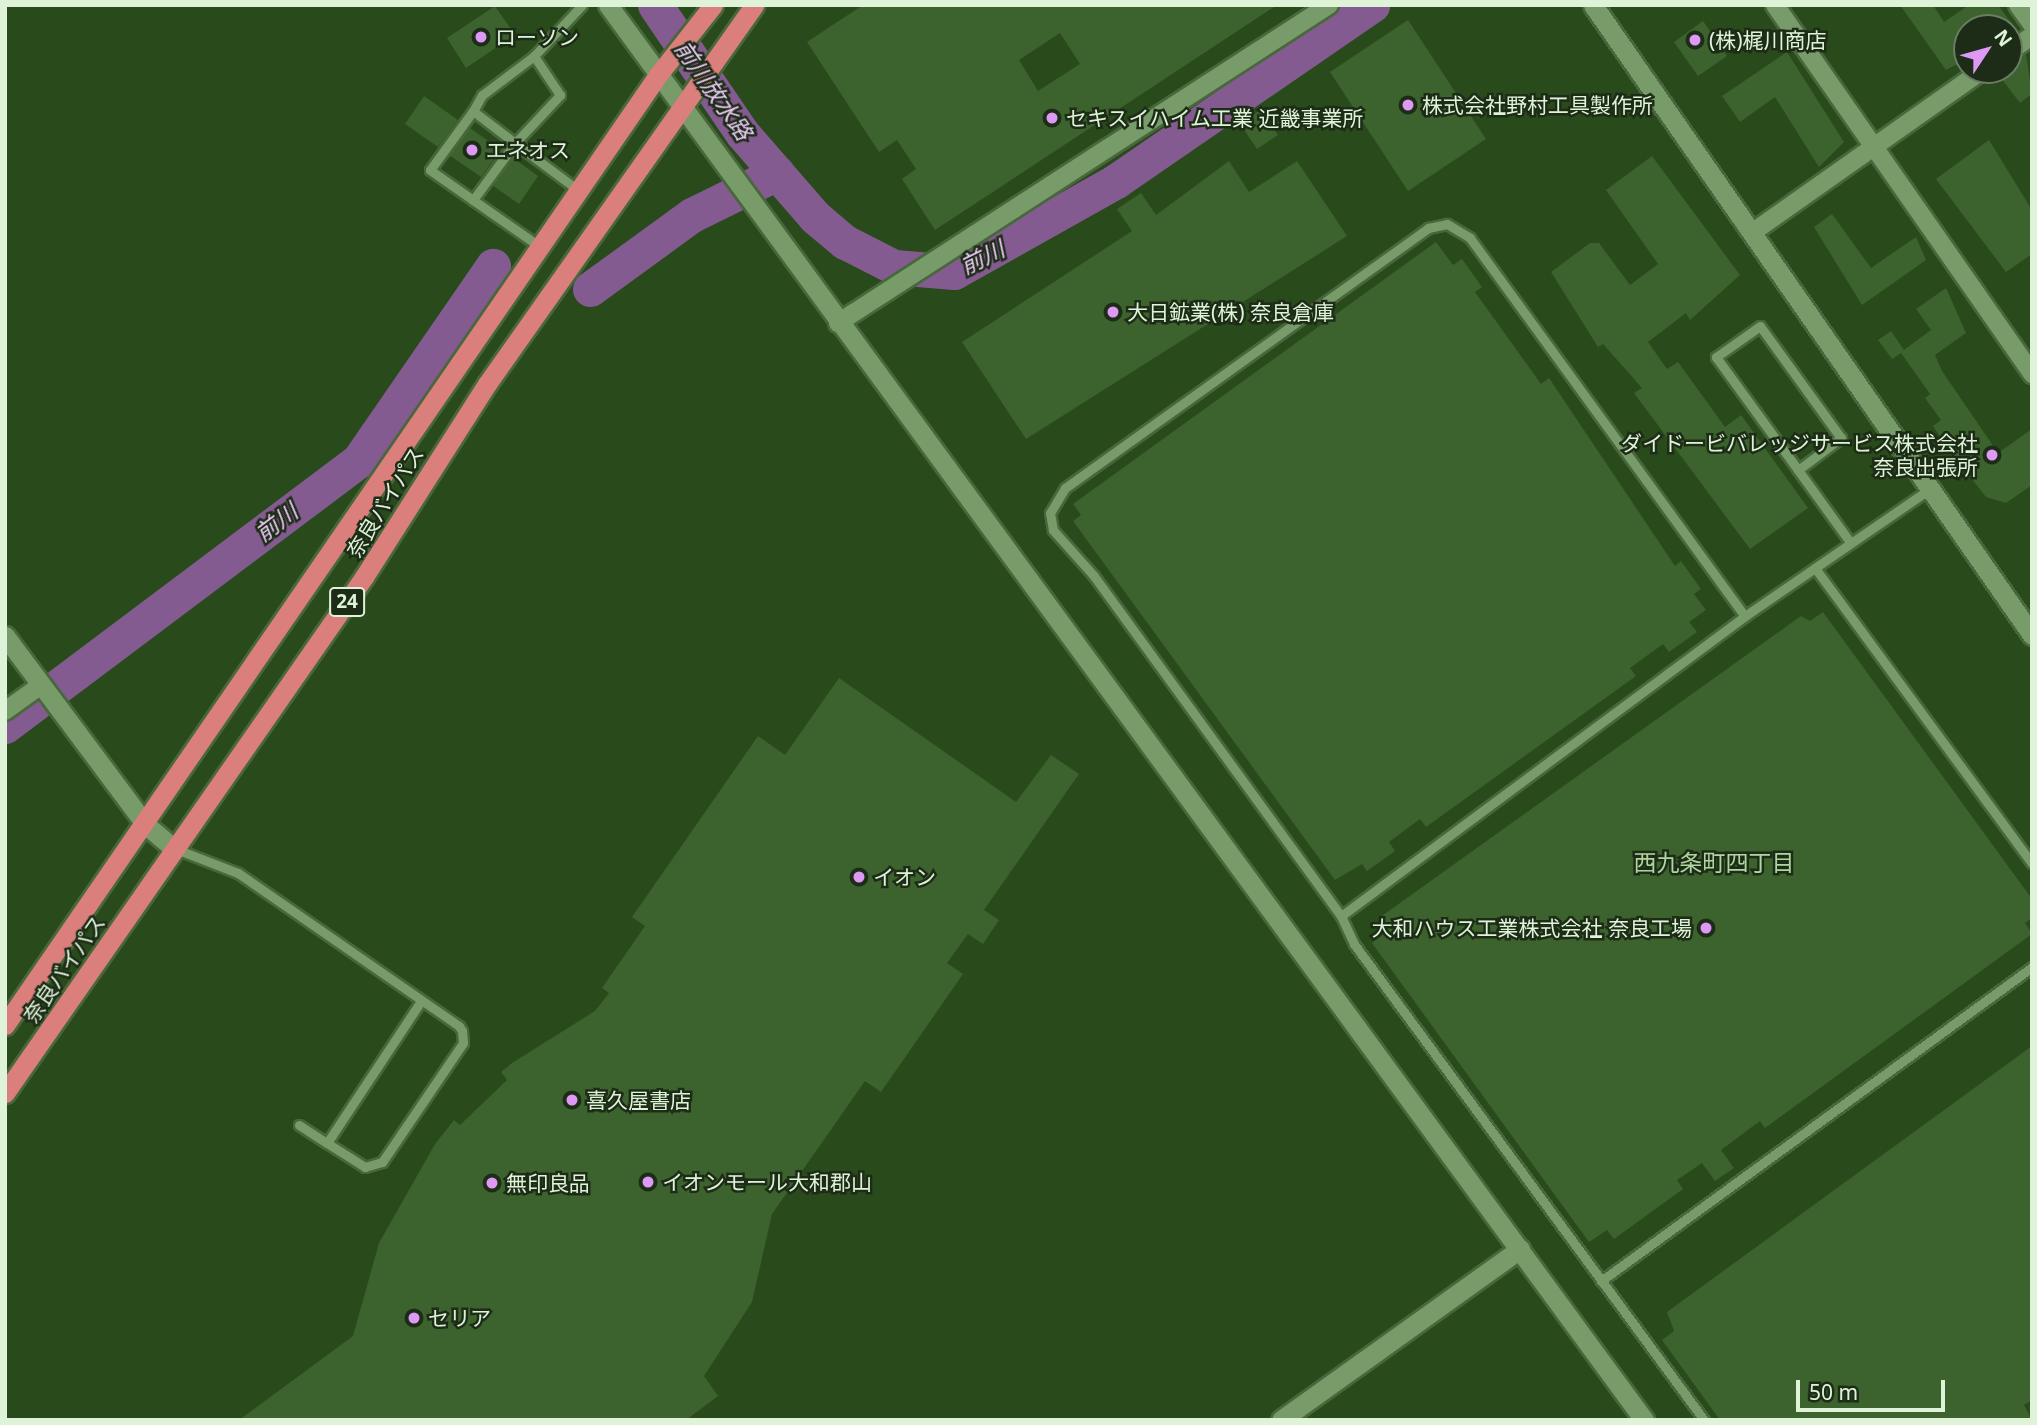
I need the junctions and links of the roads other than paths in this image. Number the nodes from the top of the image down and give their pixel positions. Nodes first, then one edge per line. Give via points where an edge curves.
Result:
1 (582, 5) edge
2 (608, 5) edge
3 (754, 5) edge
4 (1329, 5) edge
5 (1593, 5) edge
6 (1775, 5) edge
7 (2018, 5) edge
8 (710, 10) edge
9 (2032, 24) edge
10 (534, 57) junction
11 (658, 75) junction
12 (1963, 84) edge
13 (680, 104) junction
14 (472, 111) junction
15 (514, 143) junction
16 (1876, 145) junction
17 (578, 190) junction
18 (473, 200) junction
19 (1753, 232) junction
20 (539, 246) junction
21 (838, 323) junction
22 (2032, 374) edge
23 (1798, 470) junction
24 (1931, 488) junction
25 (1850, 542) junction
26 (1815, 568) junction
27 (1745, 616) junction
28 (2031, 634) edge
29 (5, 636) edge
30 (41, 685) junction
31 (5, 710) edge
32 (146, 825) junction
33 (175, 849) junction
34 (2032, 863) edge
35 (1341, 916) junction
36 (2032, 967) edge
37 (421, 1001) junction
38 (5, 1025) edge
39 (5, 1093) edge
40 (299, 1125) dead end
41 (327, 1143) junction
42 (1520, 1249) junction
43 (1601, 1281) junction
44 (1281, 1420) edge
45 (1644, 1420) edge
46 (1704, 1420) edge

1 - 10 lane
2 - 11 street
3 - 13 highway, 奈良バイパス / 24
4 - 21 street
5 - 19 street
6 - 16 street
7 - 9 street
8 - 11 highway, 奈良バイパス / 24
10 - 14 lane via 482,95
10 - 15 lane via 560,94
11 - 13 street
11 - 17 highway, 奈良バイパス / 24
12 - 16 street
13 - 21 street
13 - 33 highway, 奈良バイパス / 24
14 - 15 lane
14 - 18 lane via 430,170
15 - 17 lane
15 - 18 lane
16 - 19 street
16 - 22 street
17 - 20 highway, 奈良バイパス / 24
18 - 20 lane
19 - 24 street
20 - 32 highway, 奈良バイパス / 24 via 184,761
21 - 42 street
23 - 23 lane via 1841,438 1759,326 1716,358
23 - 25 lane
24 - 25 lane
24 - 28 street
25 - 26 lane
26 - 27 lane
26 - 34 lane
27 - 35 lane
27 - 35 lane via 1470,238 1447,224 1428,228 1065,488 1052,505 1053,530 1094,576
29 - 30 street
30 - 31 street
30 - 32 street
32 - 33 street
32 - 38 highway, 奈良バイパス / 24
33 - 37 lane via 238,873
33 - 39 highway, 奈良バイパス / 24
35 - 43 lane via 1354,944
36 - 43 lane
37 - 41 lane
37 - 41 lane via 459,1026 463,1043 377,1166 365,1167
40 - 41 lane
42 - 44 street
42 - 45 street
43 - 46 lane

